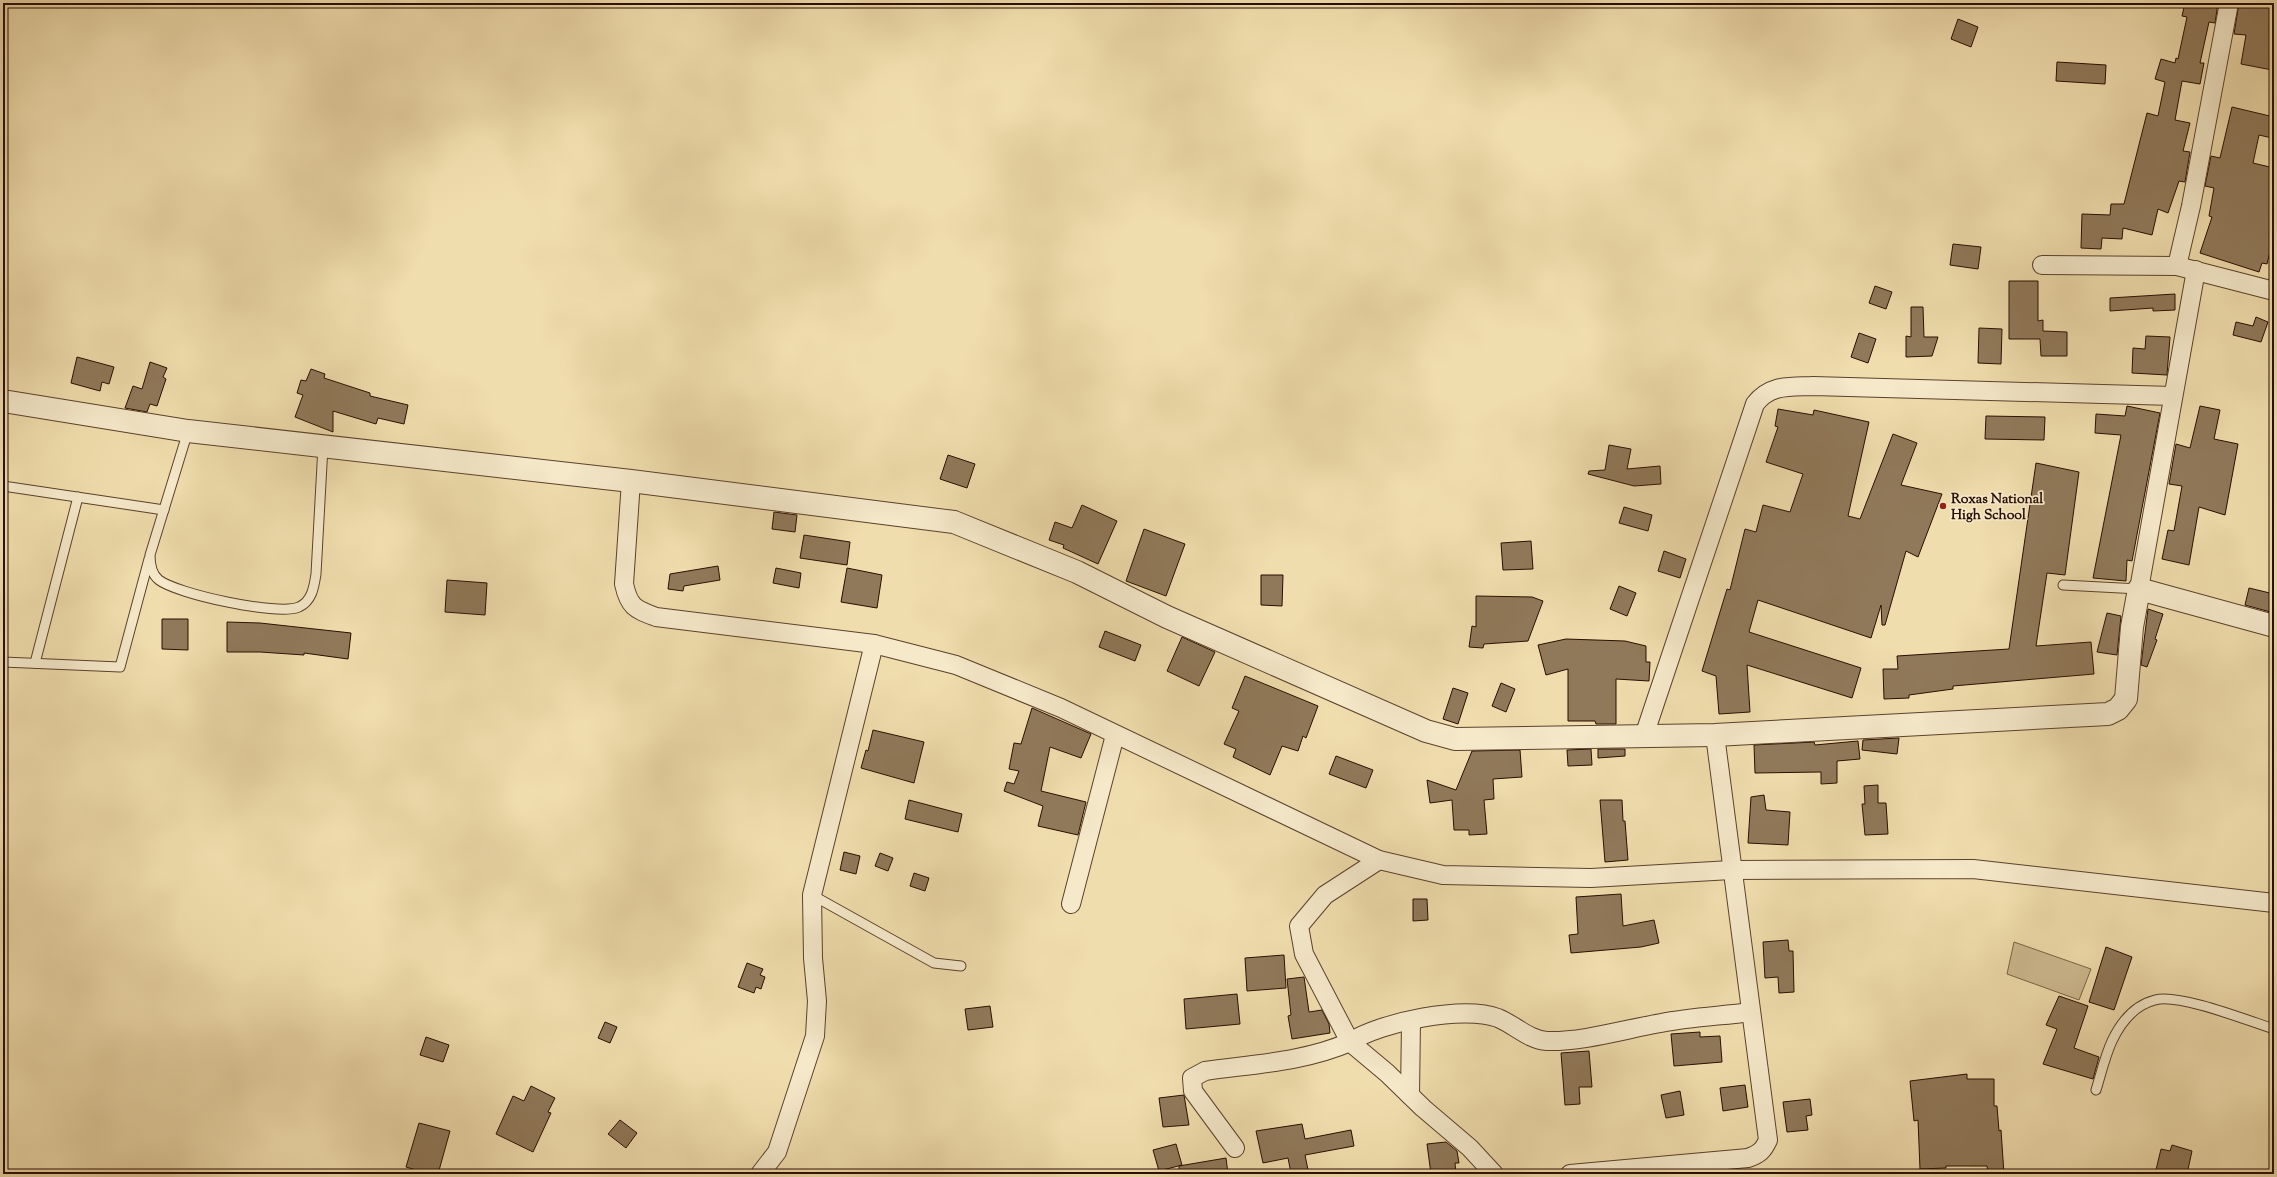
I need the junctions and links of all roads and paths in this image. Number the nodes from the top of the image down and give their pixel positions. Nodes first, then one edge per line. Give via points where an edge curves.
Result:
1 (2229, 3) edge
2 (2042, 265) dead end
3 (2177, 266) junction
4 (2196, 270) junction
5 (2274, 291) edge
6 (2173, 396) junction
7 (3, 402) edge
8 (188, 431) junction
9 (324, 445) junction
10 (631, 481) junction
11 (3, 486) edge
12 (78, 497) junction
13 (164, 510) junction
14 (150, 555) junction
15 (2063, 585) dead end
16 (2139, 589) junction
17 (2274, 626) edge
18 (874, 644) junction
19 (3, 662) edge
20 (35, 663) junction
21 (1715, 734) junction
22 (1115, 735) junction
23 (1644, 736) junction
24 (1380, 860) junction
25 (1731, 870) junction
26 (812, 895) junction
27 (2274, 903) edge
28 (1071, 904) dead end
29 (962, 966) dead end
30 (1751, 1012) junction
31 (1411, 1021) junction
32 (2274, 1029) edge
33 (1350, 1042) junction
34 (2096, 1090) dead end
35 (1410, 1095) junction
36 (1235, 1148) dead end
37 (760, 1174) edge
38 (1494, 1174) edge
39 (1570, 1174) edge

1 - 3 street via 2191,206
2 - 3 street
3 - 4 street
4 - 5 street
4 - 6 street
6 - 16 street
6 - 23 street via 1813,386 1779,388 1762,395 1753,411
7 - 8 street
8 - 9 street
8 - 13 lane
9 - 10 street
9 - 14 lane via 316,574 313,591 307,602 298,607 281,610 211,598 169,586 157,579 150,566
10 - 18 street via 624,584 628,600 639,610 656,617
10 - 23 street via 954,522 1077,572 1167,617 1426,731 1456,739
11 - 12 lane
12 - 13 lane
12 - 20 lane
13 - 14 lane
14 - 20 lane via 120,668
15 - 16 lane
16 - 17 street
16 - 21 street via 2132,627 2126,699 2118,709 2108,714
18 - 22 street via 956,665 1061,708
18 - 26 street
19 - 20 lane
21 - 23 street
21 - 25 street
22 - 24 street
22 - 28 street
24 - 25 street via 1443,875 1591,878
24 - 33 street via 1325,895 1299,926 1304,954
25 - 27 street via 1973,869
25 - 30 street
26 - 29 lane via 934,963
26 - 37 street via 817,1001 815,1036 777,1152
30 - 31 street via 1663,1022 1578,1038 1547,1041 1532,1037 1498,1019 1479,1014 1456,1012
30 - 39 street via 1768,1131 1764,1149 1748,1158
31 - 33 street via 1362,1034
31 - 35 street
32 - 34 lane via 2212,1009 2175,1000 2157,999 2140,1006 2127,1017 2112,1040
33 - 35 street
33 - 36 street via 1332,1050 1296,1058 1205,1071 1192,1078 1193,1091
35 - 38 street via 1470,1148

